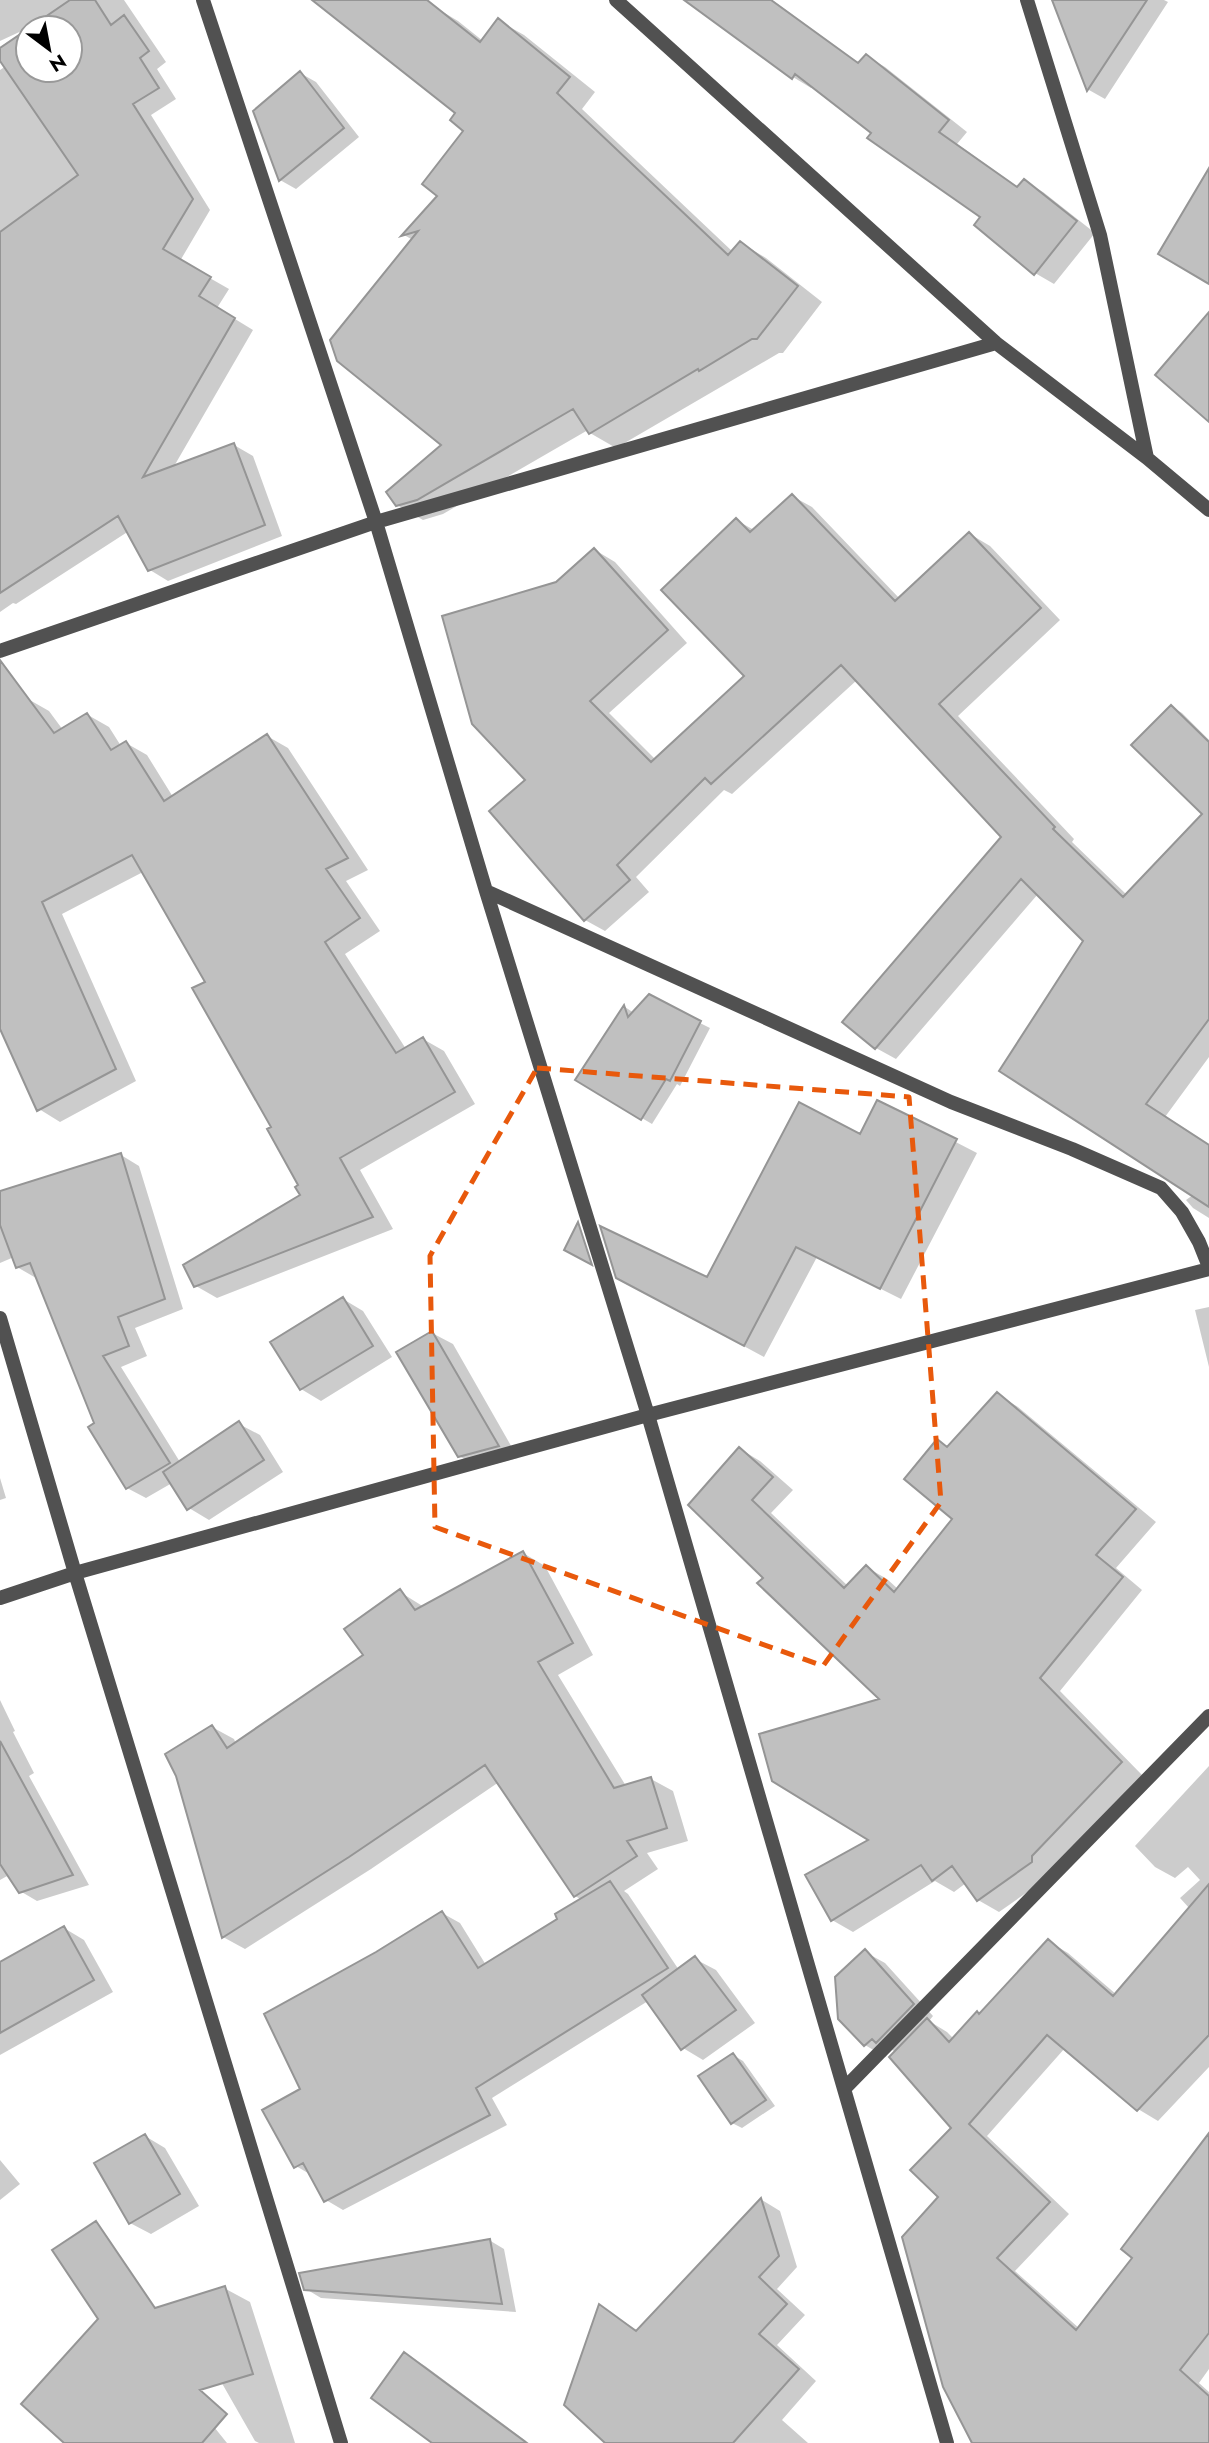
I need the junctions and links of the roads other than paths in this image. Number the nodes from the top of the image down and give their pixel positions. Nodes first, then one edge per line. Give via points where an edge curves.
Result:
1 (203, 0) edge
2 (616, 0) edge
3 (1027, 0) edge
4 (996, 343) junction
5 (1147, 458) junction
6 (1209, 510) edge
7 (376, 522) junction
8 (0, 651) edge
9 (486, 891) junction
10 (1209, 1268) edge
11 (0, 1318) edge
12 (648, 1415) junction
13 (75, 1573) junction
14 (0, 1598) edge
15 (1209, 1716) edge
16 (845, 2088) junction
17 (341, 2443) edge
18 (947, 2443) edge

1 - 7 street
2 - 4 street
3 - 5 street via 1100,235
4 - 5 street
4 - 7 street
5 - 6 street
7 - 8 street
7 - 9 street
9 - 10 street via 951,1102 1161,1188 1182,1212
9 - 12 street
10 - 12 street
11 - 13 street
12 - 13 street
12 - 16 street
13 - 14 street
13 - 17 street
15 - 16 street
16 - 18 street

